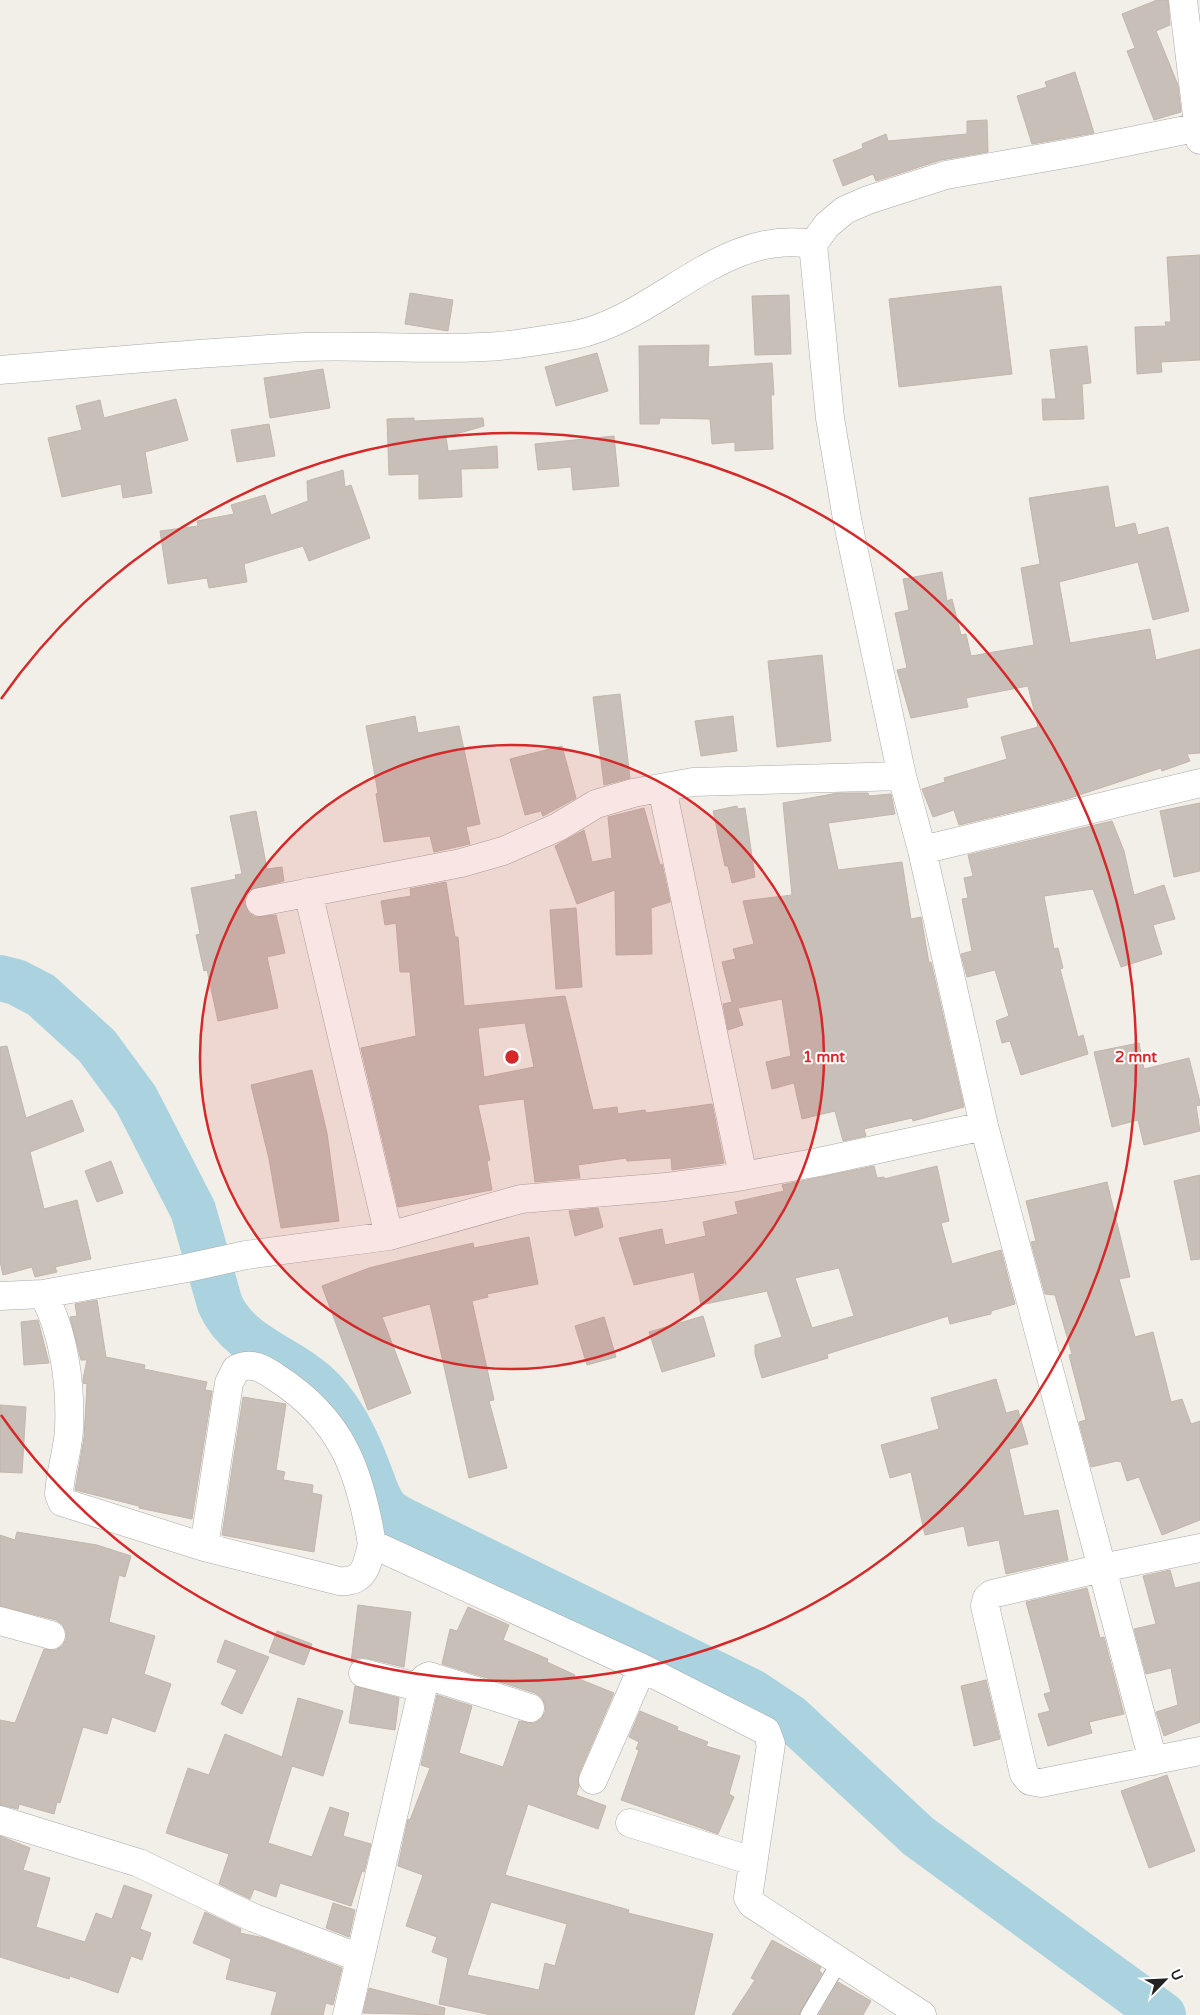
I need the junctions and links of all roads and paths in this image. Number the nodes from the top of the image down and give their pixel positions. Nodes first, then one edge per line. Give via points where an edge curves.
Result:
1 (1183, 0) edge
2 (1199, 132) edge
3 (813, 244) junction
4 (0, 370) edge
5 (902, 776) junction
6 (1200, 783) edge
7 (662, 788) junction
8 (922, 850) junction
9 (308, 892) junction
10 (260, 902) dead end
11 (984, 1126) junction
12 (743, 1176) junction
13 (389, 1236) junction
14 (42, 1294) junction
15 (0, 1296) edge
16 (372, 1544) junction
17 (204, 1547) junction
18 (1200, 1548) edge
19 (1102, 1568) junction
20 (0, 1620) edge
21 (51, 1635) dead end
22 (642, 1668) junction
23 (363, 1673) dead end
24 (422, 1688) junction
25 (530, 1708) dead end
26 (1200, 1751) edge
27 (1153, 1761) junction
28 (593, 1780) dead end
29 (0, 1820) edge
30 (630, 1823) dead end
31 (753, 1861) junction
32 (360, 1958) junction
33 (840, 1961) junction
34 (347, 2015) edge
35 (808, 2015) edge
36 (922, 2015) edge

1 - 2 street
2 - 3 street via 946,175 845,210 827,225
3 - 4 street via 776,242 742,251 713,264 624,318 605,327 575,334 484,348 308,347
3 - 5 street via 830,418 847,519
5 - 7 street via 693,782
5 - 8 street
6 - 8 street
7 - 9 street via 596,804 558,827 503,851 470,861
7 - 12 street
8 - 11 street
9 - 10 street
9 - 13 street
11 - 12 street
11 - 19 street
12 - 13 street via 666,1187 521,1199
13 - 14 street via 246,1255
14 - 15 street
14 - 17 street via 56,1328 68,1382 69,1430 58,1494 62,1502
16 - 17 street via 366,1570 347,1581
16 - 17 street via 361,1484 336,1434 293,1388 264,1369 247,1364 236,1369 229,1383
16 - 22 street
18 - 19 street
19 - 27 street
19 - 27 street via 992,1594 987,1598 985,1606 1024,1774 1030,1781 1041,1782
20 - 21 street
22 - 28 street
22 - 31 street via 766,1731 770,1736
23 - 24 street
24 - 25 street via 429,1676
24 - 32 street
26 - 27 street
29 - 32 street via 139,1863 254,1918
30 - 31 street
31 - 33 street via 747,1894 750,1901
32 - 34 street
33 - 35 lane
33 - 36 street

